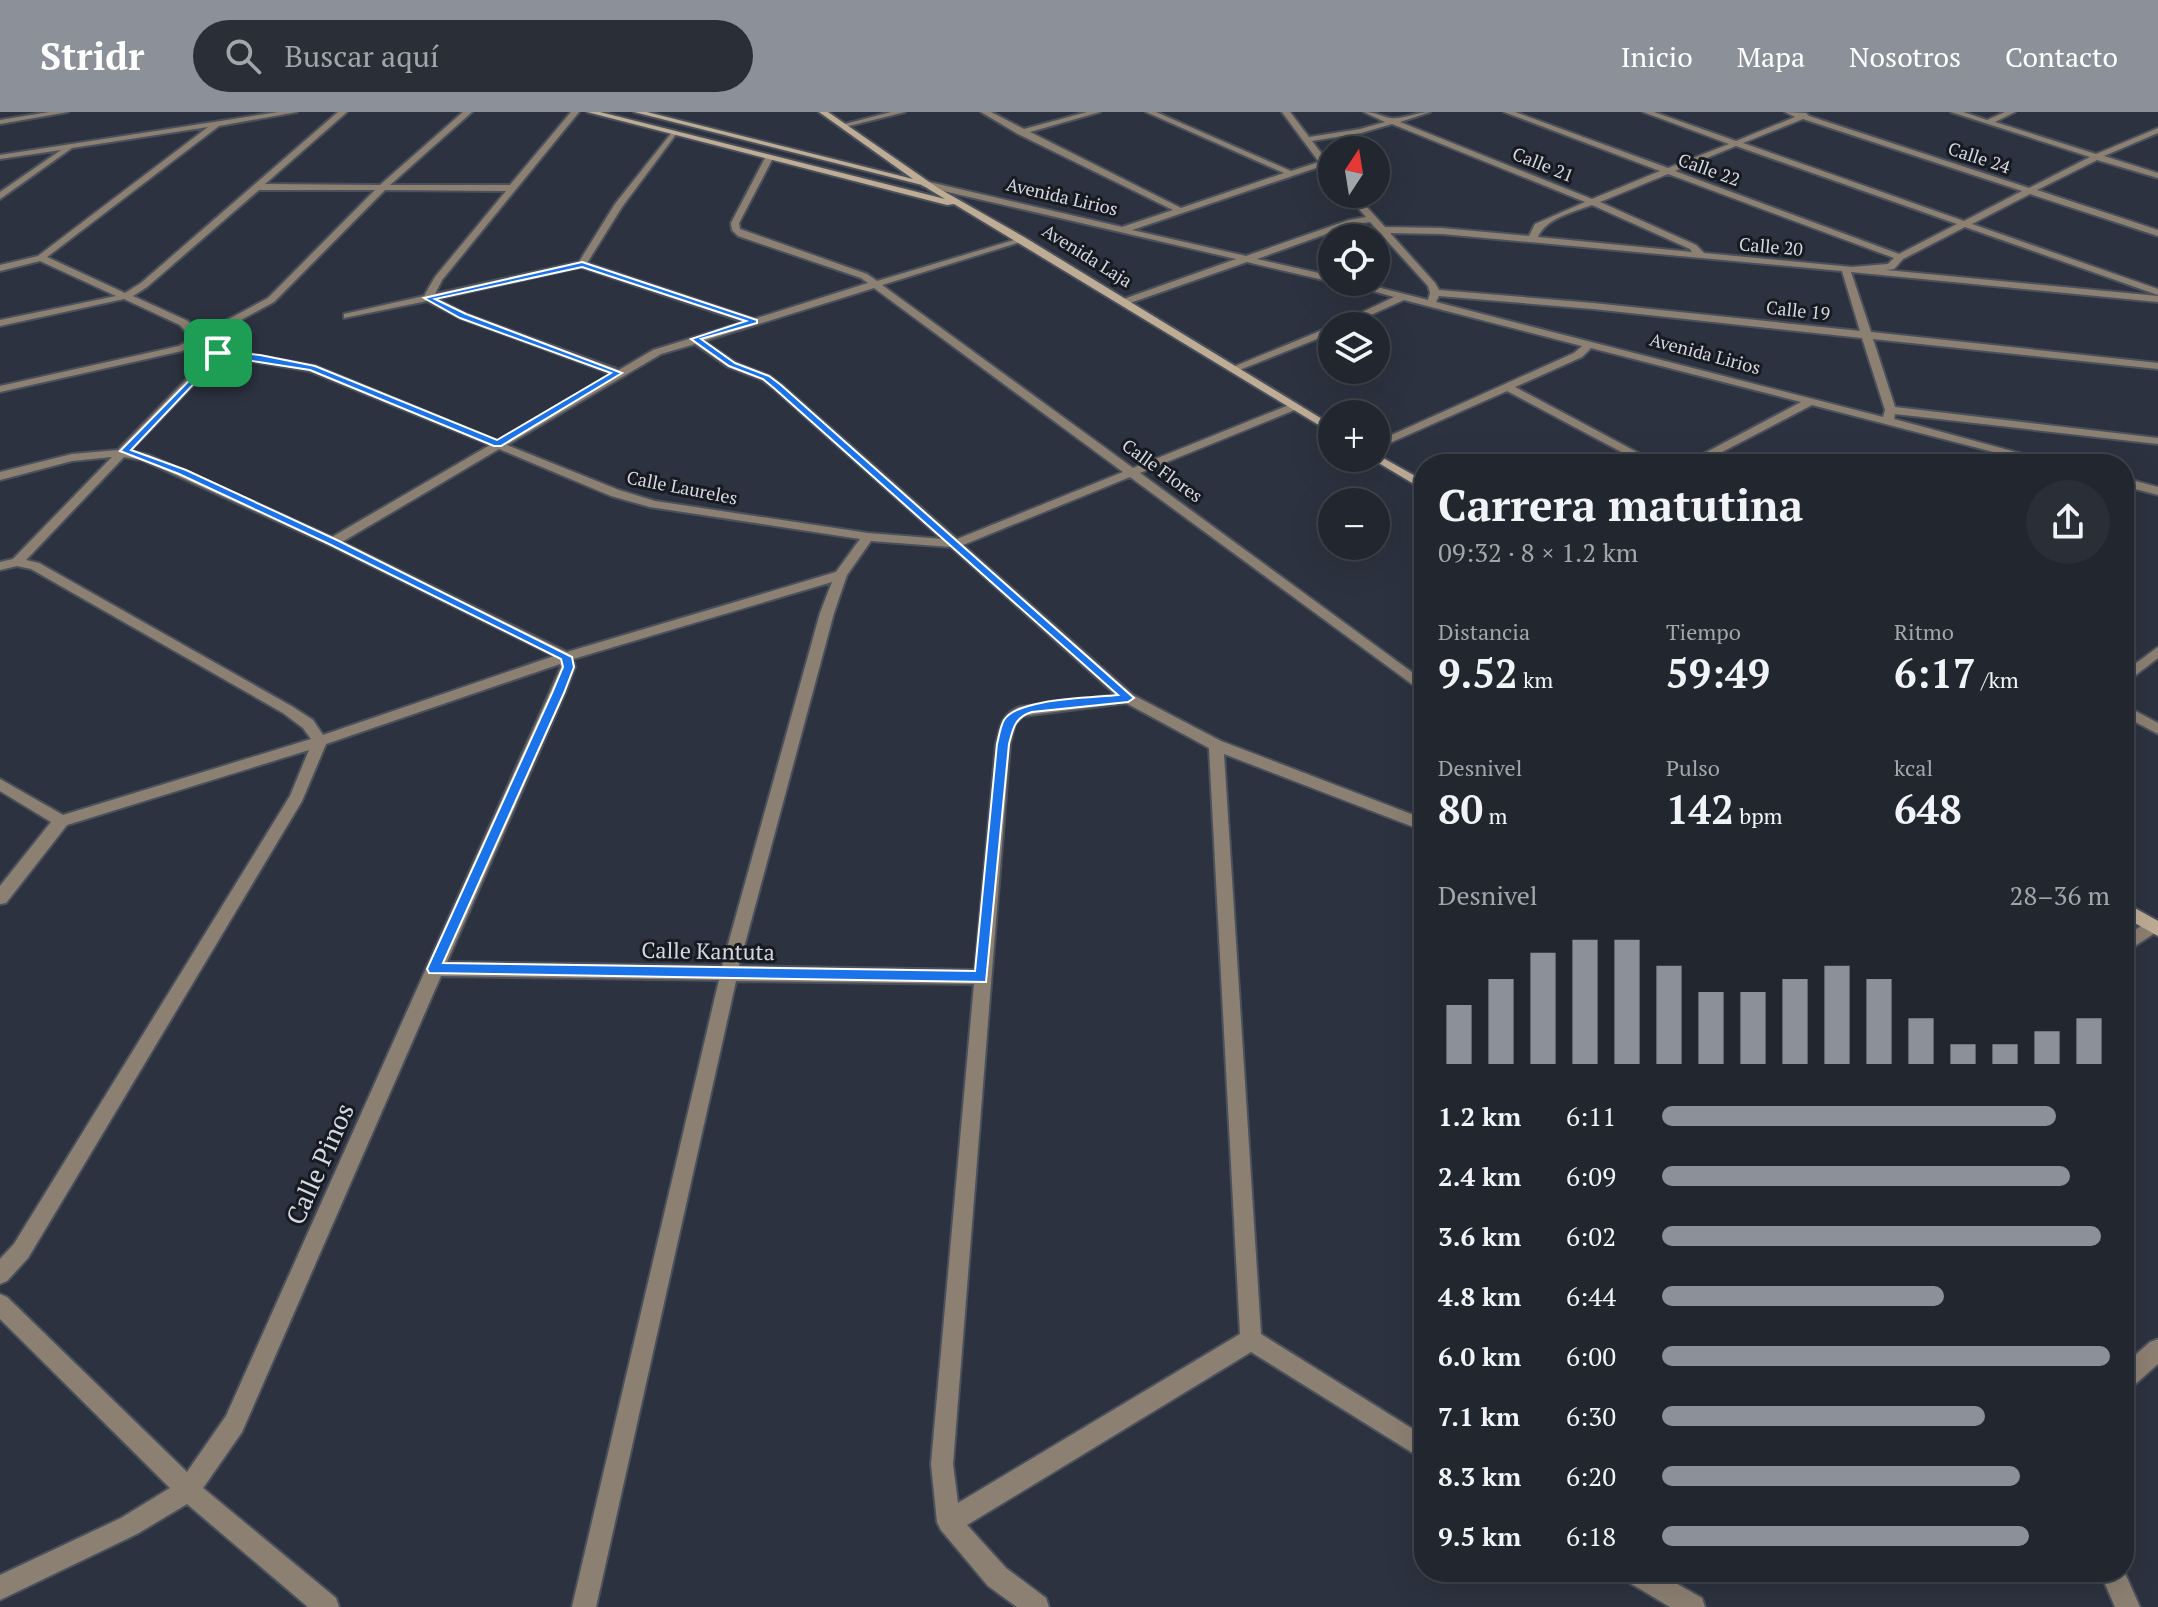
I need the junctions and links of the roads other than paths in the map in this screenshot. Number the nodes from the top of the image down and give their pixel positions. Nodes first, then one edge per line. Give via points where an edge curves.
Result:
1 (64, 112) edge
2 (190, 112) edge
3 (293, 112) edge
4 (343, 112) edge
5 (468, 112) edge
6 (575, 112) edge
7 (591, 112) edge
8 (638, 112) edge
9 (823, 112) edge
10 (901, 112) edge
11 (985, 112) edge
12 (1096, 112) edge
13 (1150, 112) edge
14 (1286, 112) edge
15 (1368, 112) edge
16 (1426, 112) edge
17 (1508, 112) edge
18 (1647, 112) edge
19 (1789, 112) edge
20 (1815, 112) edge
21 (1955, 112) edge
22 (2011, 112) edge
23 (1803, 116) junction
24 (0, 122) edge
25 (220, 122) junction
26 (1393, 122) junction
27 (1988, 122) junction
28 (845, 125) junction
29 (192, 127) junction
30 (2158, 130) edge
31 (1021, 132) junction
32 (673, 133) junction
33 (1305, 140) junction
34 (1737, 144) junction
35 (72, 146) junction
36 (0, 157) edge
37 (1318, 157) edge
38 (2096, 157) junction
39 (769, 158) junction
40 (1318, 164) edge
41 (1288, 172) junction
42 (1669, 172) junction
43 (2158, 176) edge
44 (925, 184) junction
45 (258, 187) junction
46 (383, 187) junction
47 (511, 188) junction
48 (2030, 192) junction
49 (0, 196) edge
50 (1593, 202) junction
51 (959, 204) junction
52 (1362, 208) edge
53 (1179, 210) junction
54 (1372, 219) junction
55 (1377, 224) edge
56 (1968, 225) junction
57 (1124, 229) junction
58 (1390, 230) edge
59 (2158, 233) edge
60 (1021, 239) junction
61 (1390, 239) edge
62 (1532, 239) junction
63 (1701, 256) junction
64 (1900, 257) junction
65 (41, 258) junction
66 (1247, 258) junction
67 (582, 264) junction
68 (0, 268) edge
69 (1846, 270) junction
70 (1318, 276) edge
71 (877, 285) junction
72 (1390, 292) edge
73 (2158, 292) edge
74 (127, 296) junction
75 (1405, 296) junction
76 (428, 298) junction
77 (1433, 298) junction
78 (2146, 298) junction
79 (2158, 299) edge
80 (1124, 302) junction
81 (1369, 312) edge
82 (2158, 315) edge
83 (347, 316) dead end
84 (755, 322) junction
85 (0, 323) edge
86 (1865, 334) junction
87 (1318, 335) edge
88 (695, 339) junction
89 (198, 341) junction
90 (1591, 343) junction
91 (218, 353) junction
92 (2158, 366) edge
93 (1233, 369) junction
94 (618, 373) junction
95 (1507, 387) junction
96 (0, 389) edge
97 (1811, 401) junction
98 (1293, 407) junction
99 (1889, 415) junction
100 (1318, 422) edge
101 (1390, 440) edge
102 (2158, 441) edge
103 (497, 444) junction
104 (125, 451) junction
105 (1634, 454) edge
106 (1709, 454) edge
107 (2012, 454) edge
108 (1390, 465) edge
109 (1134, 473) junction
110 (0, 476) edge
111 (1414, 480) edge
112 (2134, 485) edge
113 (2158, 491) edge
114 (868, 537) junction
115 (333, 542) junction
116 (955, 544) junction
117 (17, 562) junction
118 (0, 566) edge
119 (841, 575) junction
120 (2158, 651) edge
121 (566, 657) junction
122 (2134, 671) edge
123 (1414, 681) edge
124 (1128, 698) junction
125 (2134, 716) edge
126 (2158, 729) edge
127 (320, 741) junction
128 (1216, 745) junction
129 (0, 784) edge
130 (61, 821) junction
131 (1414, 821) edge
132 (0, 898) edge
133 (2134, 915) edge
134 (2155, 928) edge
135 (2134, 940) edge
136 (434, 969) junction
137 (729, 973) junction
138 (981, 977) junction
139 (0, 1274) edge
140 (0, 1304) edge
141 (1251, 1340) junction
142 (2158, 1350) edge
143 (2134, 1370) edge
144 (1414, 1443) edge
145 (188, 1490) junction
146 (949, 1522) junction
147 (1650, 1582) edge
148 (2117, 1582) edge
149 (0, 1588) edge
150 (327, 1607) edge
151 (584, 1607) edge
152 (1037, 1607) edge
153 (1693, 1607) edge
154 (2128, 1607) edge

1 - 24 street
2 - 29 street
3 - 25 street
4 - 45 street
5 - 46 street
6 - 47 street
7 - 32 street
8 - 44 street
9 - 28 street, Avenida Laja
10 - 28 street
11 - 31 street
12 - 31 street
13 - 41 street
14 - 33 street
15 - 26 street, Calle 21
16 - 26 street
17 - 42 street, Calle 22
18 - 34 street
19 - 23 street, Calle 24
20 - 23 street
21 - 27 street
22 - 27 street
23 - 34 street
23 - 48 street, Calle 24
25 - 29 street
25 - 65 street
26 - 33 street
26 - 50 street, Calle 21
27 - 38 street
28 - 44 street, Avenida Laja
29 - 35 street
30 - 38 street
31 - 53 street
32 - 39 street
32 - 67 street
33 - 37 street
34 - 42 street
34 - 56 street
35 - 36 street
35 - 49 street
38 - 43 street
38 - 48 street
39 - 51 street
39 - 71 street, Calle Flores via 736,230 852,270
40 - 41 street
41 - 53 street
42 - 50 street
42 - 64 street, Calle 22
44 - 51 street, Avenida Laja
44 - 57 street, Avenida Lirios
45 - 46 street
45 - 74 street
46 - 47 street
46 - 89 street via 271,300
47 - 76 street
48 - 56 street
48 - 59 street, Calle 24
50 - 62 street via 1538,226
50 - 63 street, Calle 21 via 1693,247
51 - 60 street, Avenida Laja
52 - 54 street
53 - 57 street
54 - 55 street
54 - 66 street
56 - 64 street
56 - 73 street
57 - 66 street, Avenida Lirios
58 - 62 street, Calle 20
60 - 71 street
60 - 80 street, Avenida Laja
61 - 77 street via 1432,285
62 - 63 street, Calle 20
63 - 69 street, Calle 20
64 - 69 street via 1891,267
65 - 68 street
65 - 74 street, Calle Laureles
66 - 70 street, Avenida Lirios
66 - 80 street
67 - 76 street
67 - 84 street
69 - 78 street, Calle 20
69 - 86 street
71 - 84 street
71 - 109 street, Calle Flores
72 - 75 street, Avenida Lirios
74 - 85 street
74 - 89 street, Calle Laureles via 184,323
75 - 77 street, Avenida Lirios
75 - 81 street
76 - 83 street
76 - 94 street
77 - 86 street, Calle 19
77 - 90 street, Avenida Lirios
78 - 79 street, Calle 20
78 - 82 street
80 - 93 street, Avenida Laja
84 - 88 street
86 - 92 street, Calle 19
86 - 99 street
87 - 93 street
88 - 94 street
88 - 116 street via 778,387
89 - 91 street, Calle Laureles
89 - 96 street
90 - 95 street via 1578,355
90 - 97 street, Avenida Lirios
91 - 103 street, Calle Laureles via 312,368
91 - 104 street
93 - 98 street, Avenida Laja
94 - 103 street
95 - 101 street
95 - 105 street
97 - 99 street, Avenida Lirios
97 - 106 street
98 - 100 street, Avenida Laja
98 - 109 street, Calle Laureles
99 - 102 street
99 - 107 street, Avenida Lirios
103 - 114 street, Calle Laureles via 654,504
103 - 115 street
104 - 110 street
104 - 115 street
104 - 117 street
108 - 111 street
109 - 116 street, Calle Laureles
109 - 123 street, Calle Flores
112 - 113 street
114 - 116 street, Calle Laureles
114 - 119 street
115 - 121 street
116 - 124 street
117 - 118 street
117 - 127 street via 35,566 288,710
119 - 121 street
119 - 137 street
120 - 122 street
121 - 127 street
121 - 136 street, Calle Pinos via 568,667 558,693
124 - 128 street
124 - 138 street via 1032,708 1008,722
125 - 126 street
127 - 130 street
127 - 139 street via 297,797 21,1251
128 - 131 street
128 - 141 street
129 - 130 street
130 - 132 street
133 - 134 street
134 - 135 street
136 - 137 street, Calle Kantuta
136 - 145 street, Calle Pinos via 234,1424
137 - 138 street, Calle Kantuta
137 - 151 street
138 - 146 street via 942,1464
140 - 145 street
141 - 144 street
141 - 146 street
142 - 143 street
145 - 149 street, Calle Pinos via 129,1526
145 - 150 street
146 - 152 street via 997,1577
147 - 153 street
148 - 154 street

